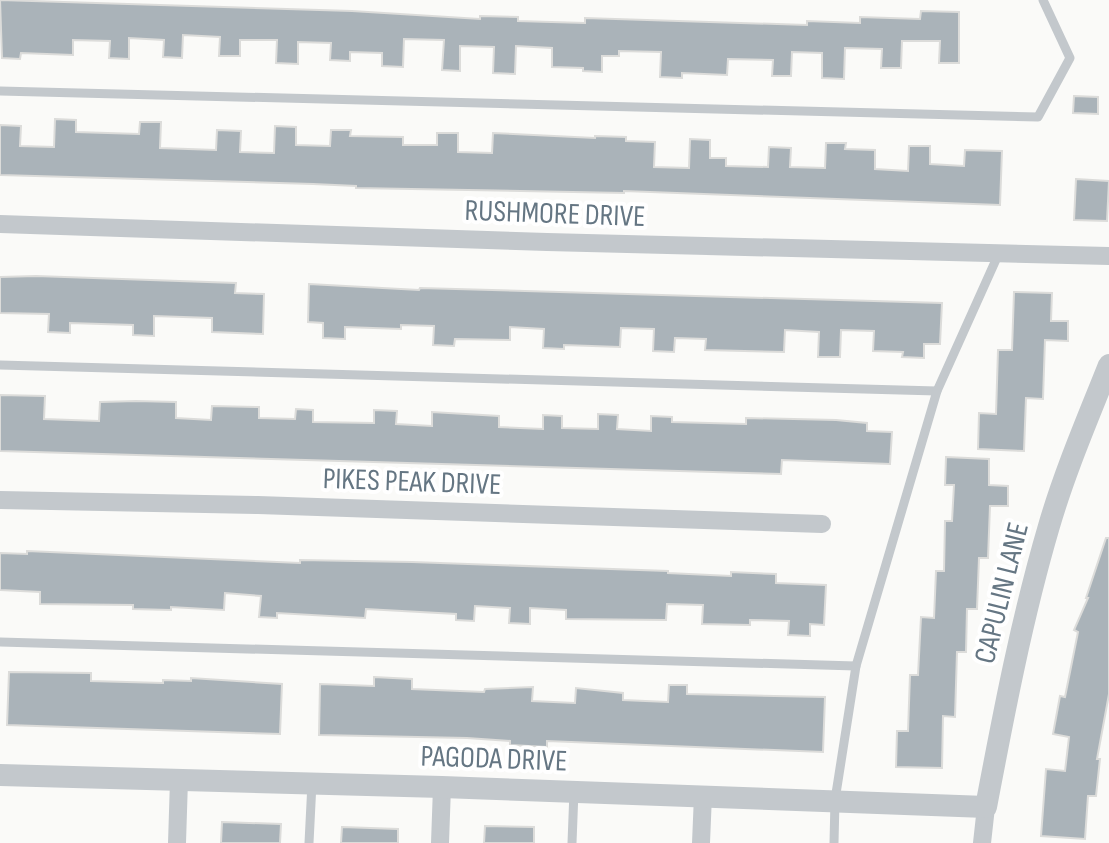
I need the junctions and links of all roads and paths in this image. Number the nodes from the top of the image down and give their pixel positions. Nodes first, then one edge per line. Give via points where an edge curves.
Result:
1 (1043, 0) edge
2 (0, 91) edge
3 (0, 224) edge
4 (999, 253) junction
5 (1109, 256) edge
6 (0, 365) edge
7 (1109, 365) edge
8 (937, 391) junction
9 (0, 500) edge
10 (822, 524) dead end
11 (0, 642) edge
12 (856, 666) junction
13 (0, 775) edge
14 (179, 780) junction
15 (312, 783) junction
16 (442, 787) junction
17 (574, 791) junction
18 (703, 795) junction
19 (835, 800) junction
20 (986, 807) junction
21 (177, 843) edge
22 (309, 843) edge
23 (440, 843) edge
24 (572, 843) edge
25 (701, 843) edge
26 (834, 843) edge
27 (982, 843) edge

1 - 2 lane via 1070,58 1038,117
3 - 4 street, RUSHMORE DRIVE
4 - 5 street, RUSHMORE DRIVE
4 - 8 lane
6 - 8 lane
7 - 20 street, CAPULIN LANE via 1050,523 1008,690
8 - 12 lane
9 - 10 street, PIKES PEAK DRIVE
11 - 12 lane
12 - 19 lane
13 - 14 street, PAGODA DRIVE
14 - 15 street, PAGODA DRIVE
14 - 21 street
15 - 16 street, PAGODA DRIVE
15 - 22 lane
16 - 17 street, PAGODA DRIVE
16 - 23 street
17 - 18 street, PAGODA DRIVE
17 - 24 lane
18 - 19 street, PAGODA DRIVE
18 - 25 street
19 - 20 street, PAGODA DRIVE
19 - 26 lane
20 - 27 street, CAPULIN LANE

